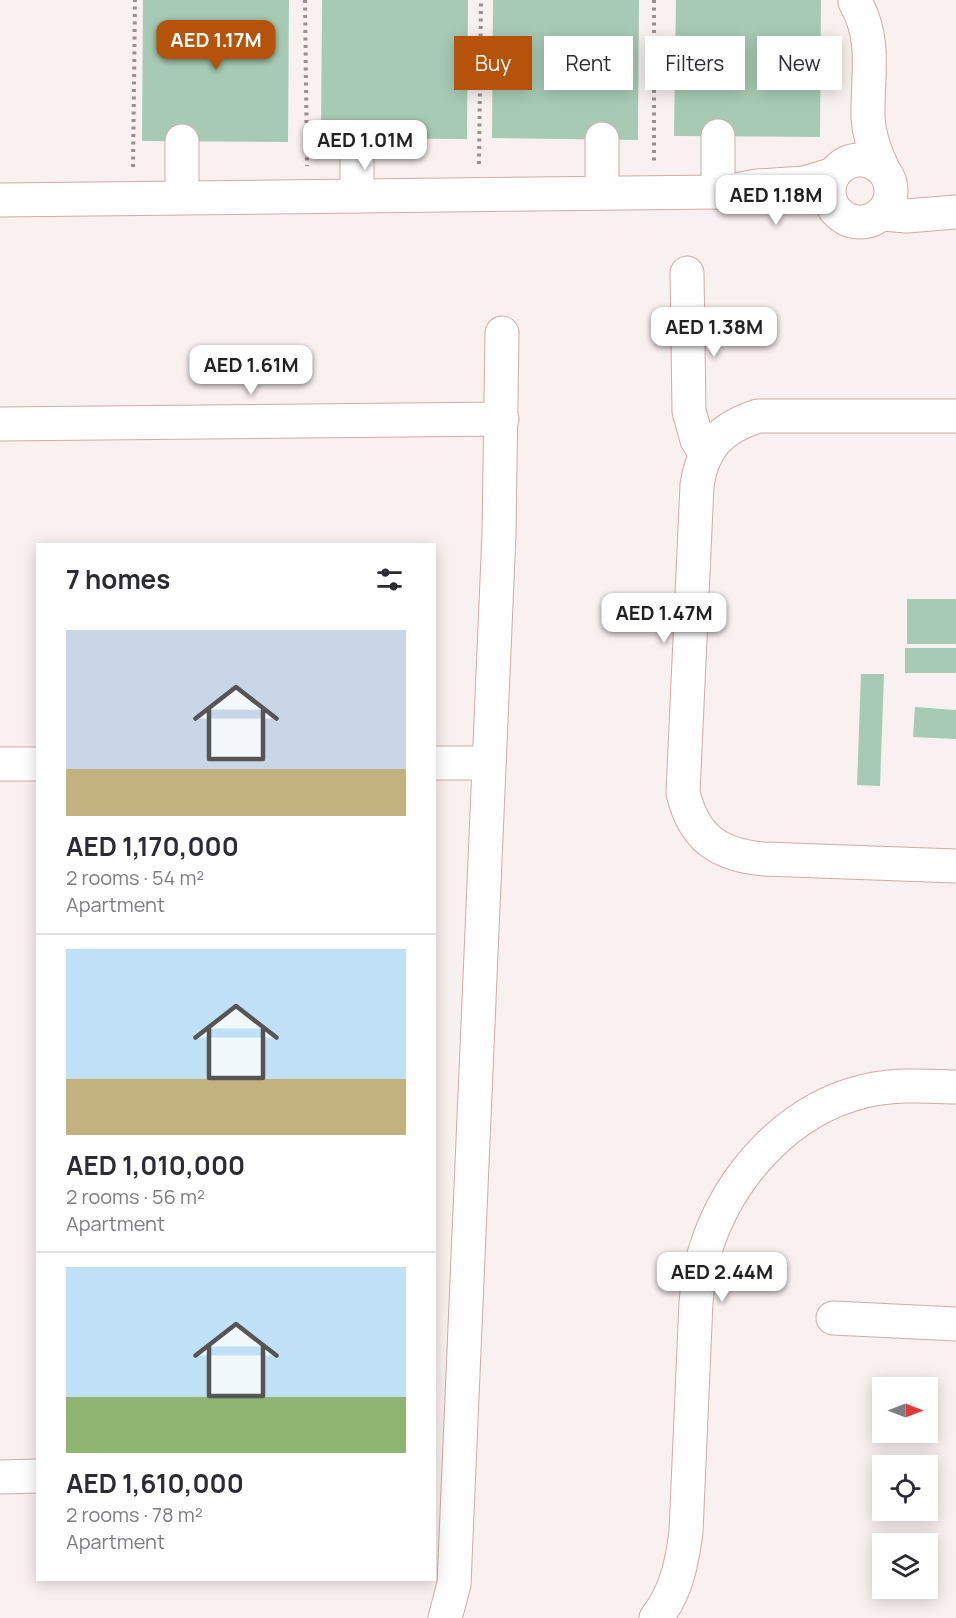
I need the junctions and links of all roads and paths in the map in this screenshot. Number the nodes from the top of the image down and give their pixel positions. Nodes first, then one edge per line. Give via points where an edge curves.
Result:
1 (135, 0) edge
2 (305, 0) edge
3 (481, 0) edge
4 (654, 0) edge
5 (855, 1) edge
6 (718, 136) dead end
7 (357, 138) dead end
8 (602, 139) dead end
9 (182, 141) dead end
10 (837, 170) junction
11 (885, 189) junction
12 (724, 191) junction
13 (655, 192) junction
14 (602, 193) junction
15 (479, 195) junction
16 (307, 196) junction
17 (357, 196) junction
18 (182, 197) junction
19 (133, 198) junction
20 (0, 200) edge
21 (956, 204) edge
22 (956, 212) edge
23 (841, 216) junction
24 (687, 273) dead end
25 (502, 333) dead end
26 (956, 416) edge
27 (502, 420) junction
28 (0, 424) edge
29 (706, 454) junction
30 (489, 763) junction
31 (0, 764) edge
32 (36, 764) edge
33 (436, 764) edge
34 (956, 866) edge
35 (956, 1087) edge
36 (833, 1318) dead end
37 (956, 1323) edge
38 (447, 1469) edge
39 (0, 1476) edge
40 (36, 1476) edge
41 (454, 1584) junction
42 (445, 1618) edge
43 (463, 1618) edge
44 (656, 1618) edge

1 - 19 path
2 - 16 path
3 - 15 path
4 - 13 path
5 - 10 street via 852,126
5 - 11 street via 869,40 868,119
6 - 12 street
7 - 17 street
8 - 14 street
9 - 18 street
10 - 11 street via 856,159 875,162
10 - 12 street via 804,183
10 - 23 street via 829,192 834,209
11 - 21 street
11 - 22 street via 907,216
11 - 23 street via 869,221
12 - 13 street
12 - 23 street via 757,199 804,203
13 - 14 street
14 - 15 street
15 - 17 street
16 - 17 street
16 - 18 street
18 - 19 street
19 - 20 street
24 - 29 street via 689,411 697,440
25 - 27 street
26 - 29 street via 758,416 727,430
27 - 28 street
27 - 30 street
29 - 34 street via 697,485 682,792 693,823 717,846 746,857
30 - 33 street
30 - 38 street
31 - 32 street
35 - 44 street via 894,1086 863,1092 816,1111 773,1141 725,1202 705,1251 698,1285 682,1560 674,1587
36 - 37 street
38 - 41 street
39 - 40 street
41 - 42 street
41 - 43 street

